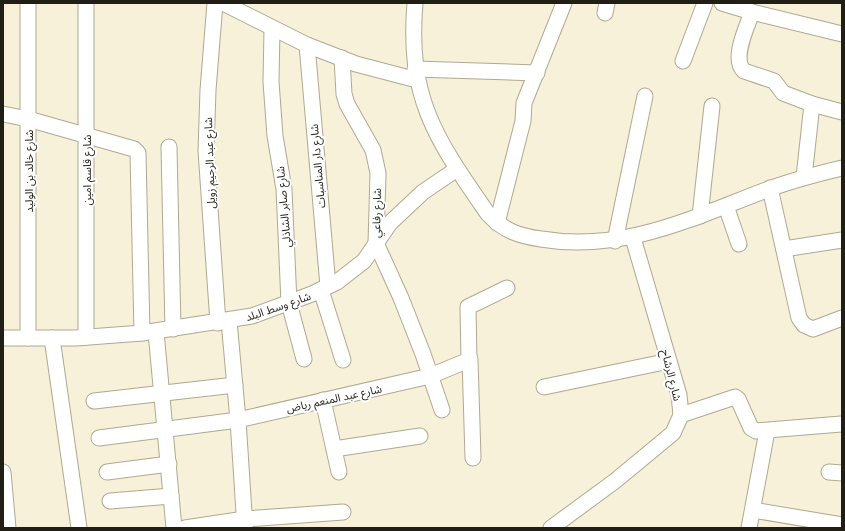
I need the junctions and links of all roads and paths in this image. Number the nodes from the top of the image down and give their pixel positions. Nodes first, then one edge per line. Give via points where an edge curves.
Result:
1 (28, 3) edge
2 (86, 3) edge
3 (216, 3) edge
4 (222, 3) edge
5 (415, 3) edge
6 (564, 3) edge
7 (705, 3) edge
8 (722, 3) edge
9 (752, 12) junction
10 (272, 29) junction
11 (842, 34) edge
12 (306, 46) junction
13 (342, 58) junction
14 (683, 61) dead end
15 (537, 73) junction
16 (416, 74) junction
17 (645, 96) dead end
18 (812, 104) junction
19 (712, 106) dead end
20 (842, 112) edge
21 (3, 114) edge
22 (28, 119) junction
23 (86, 136) junction
24 (169, 147) dead end
25 (842, 168) edge
26 (457, 169) junction
27 (804, 177) junction
28 (770, 188) junction
29 (726, 206) junction
30 (700, 216) junction
31 (497, 223) junction
32 (633, 238) junction
33 (842, 240) edge
34 (615, 241) junction
35 (376, 243) junction
36 (739, 244) dead end
37 (784, 249) junction
38 (324, 288) junction
39 (507, 288) dead end
40 (289, 303) junction
41 (842, 318) edge
42 (224, 322) junction
43 (173, 329) junction
44 (149, 332) junction
45 (86, 337) junction
46 (3, 338) edge
47 (28, 338) junction
48 (52, 338) junction
49 (304, 359) dead end
50 (470, 359) junction
51 (343, 360) dead end
52 (670, 361) junction
53 (430, 376) junction
54 (235, 385) junction
55 (544, 387) dead end
56 (162, 393) junction
57 (323, 400) junction
58 (94, 401) dead end
59 (442, 410) dead end
60 (681, 415) junction
61 (238, 420) junction
62 (841, 424) edge
63 (166, 429) junction
64 (767, 431) junction
65 (420, 436) dead end
66 (99, 438) dead end
67 (334, 449) junction
68 (473, 458) dead end
69 (169, 464) junction
70 (3, 472) edge
71 (107, 472) dead end
72 (339, 472) dead end
73 (172, 496) junction
74 (110, 502) dead end
75 (753, 510) junction
76 (343, 512) dead end
77 (245, 524) edge
78 (842, 525) edge
79 (8, 528) edge
80 (80, 528) edge
81 (174, 528) edge
82 (185, 528) edge
83 (551, 528) edge
84 (749, 528) edge

1 - 22 street, شارع خالد بن الوليد
2 - 23 street, شارع قاسم امين
3 - 42 street, شارع عبد الرحيم زويل via 208,90 206,151
4 - 10 street
5 - 16 street via 412,34
6 - 15 street
7 - 14 street
8 - 9 street
9 - 11 street
9 - 18 street via 738,53 740,68 774,81 781,92
10 - 12 street
10 - 40 street, شارع صابر الشاذلي via 271,82 275,136 284,189
12 - 13 street
12 - 38 street, شارع دار المناسبات
13 - 16 street via 369,68
13 - 35 street, شارع رفاعي via 345,99 373,150 376,162
15 - 16 street
15 - 31 street via 524,103 523,121
16 - 26 street via 426,112 439,141
17 - 34 street
18 - 20 street
18 - 27 street
19 - 30 street
21 - 22 street
22 - 23 street
22 - 47 street, شارع خالد بن الوليد
23 - 44 street via 134,149 138,153
23 - 45 street, شارع قاسم امين
24 - 43 street
25 - 27 street
26 - 31 street
26 - 35 street, شارع وسط البلد via 423,192 390,223
27 - 28 street
28 - 29 street
28 - 37 street
29 - 30 street
29 - 36 street
30 - 32 street
31 - 34 street via 514,234 554,242 584,244
32 - 34 street
32 - 52 street, شارع الرشاح
33 - 37 street
35 - 38 street, شارع وسط البلد via 364,261 337,282
35 - 53 street, شارع رفاعي via 401,298
37 - 41 street via 799,318 804,325 813,329
38 - 40 street, شارع وسط البلد
38 - 51 street, شارع دار المناسبات
39 - 50 street via 468,307
40 - 42 street, شارع وسط البلد via 252,316
40 - 49 street, شارع صابر الشاذلي
42 - 43 street, شارع وسط البلد
42 - 54 street, شارع عبد الرحيم زويل
43 - 44 street, شارع وسط البلد
44 - 45 street, شارع وسط البلد
44 - 56 street
45 - 48 street, شارع وسط البلد
46 - 47 street, شارع وسط البلد
47 - 48 street, شارع وسط البلد
48 - 80 street
50 - 53 street, شارع عبد المنعم رياض
50 - 68 street
52 - 55 street
52 - 60 street, شارع الرشاح via 680,395
53 - 57 street, شارع عبد المنعم رياض
53 - 59 street, شارع رفاعي
54 - 56 street
54 - 61 street, شارع عبد الرحيم زويل
56 - 58 street
56 - 63 street
57 - 61 street, شارع عبد المنعم رياض
57 - 67 street
60 - 64 street via 735,397 751,428 756,431
60 - 83 street, شارع الرشاح via 673,433 615,481
61 - 63 street, شارع عبد المنعم رياض
61 - 77 street, شارع عبد الرحيم زويل
62 - 64 street
63 - 66 street, شارع عبد المنعم رياض
63 - 69 street
64 - 75 street
65 - 67 street
67 - 72 street
69 - 71 street
69 - 73 street
70 - 79 street
73 - 74 street
73 - 81 street
75 - 78 street
75 - 84 street
76 - 77 street
77 - 82 street

